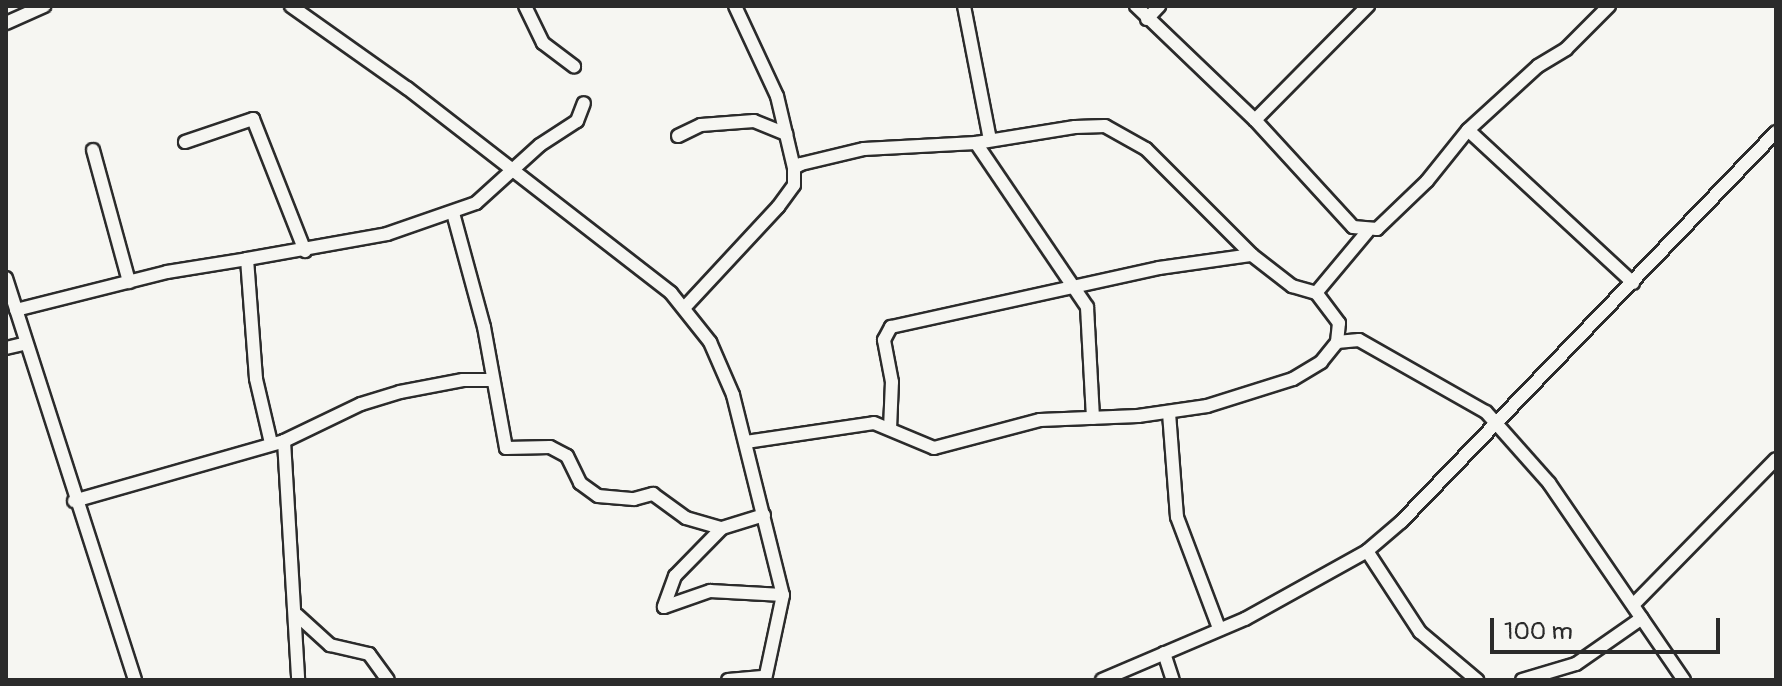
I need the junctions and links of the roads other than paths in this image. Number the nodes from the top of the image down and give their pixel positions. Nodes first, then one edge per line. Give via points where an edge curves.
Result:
1 (44, 6) edge
2 (525, 6) edge
3 (735, 6) edge
4 (964, 6) edge
5 (1136, 6) edge
6 (1159, 6) edge
7 (1368, 6) edge
8 (1609, 6) edge
9 (298, 8) edge
10 (1147, 19) junction
11 (6, 23) edge
12 (574, 66) dead end
13 (584, 103) dead end
14 (1255, 120) junction
15 (1468, 130) junction
16 (1776, 132) edge
17 (786, 134) junction
18 (678, 136) dead end
19 (185, 142) dead end
20 (983, 142) junction
21 (93, 150) dead end
22 (513, 168) junction
23 (794, 168) junction
24 (453, 213) junction
25 (1367, 232) junction
26 (305, 251) junction
27 (1252, 255) junction
28 (247, 259) junction
29 (6, 278) edge
30 (129, 282) junction
31 (1633, 283) junction
32 (1073, 286) junction
33 (1316, 293) junction
34 (685, 307) junction
35 (16, 310) junction
36 (1339, 323) junction
37 (1359, 340) junction
38 (1337, 342) junction
39 (24, 344) junction
40 (6, 348) edge
41 (492, 380) junction
42 (1169, 413) junction
43 (1093, 418) junction
44 (1498, 424) junction
45 (890, 429) junction
46 (277, 442) junction
47 (746, 442) junction
48 (1776, 459) edge
49 (74, 501) junction
50 (764, 515) junction
51 (722, 528) junction
52 (1367, 551) junction
53 (783, 595) junction
54 (1633, 605) junction
55 (297, 615) junction
56 (1642, 618) junction
57 (1219, 628) junction
58 (1164, 653) junction
59 (765, 678) edge
60 (135, 680) edge
61 (298, 680) edge
62 (388, 680) edge
63 (728, 680) edge
64 (1102, 680) edge
65 (1173, 680) edge
66 (1477, 680) edge
67 (1522, 680) edge
68 (1684, 680) edge

1 - 11 street
2 - 12 street via 543,43
3 - 17 street via 777,96
4 - 20 street
5 - 10 street
6 - 10 street
7 - 14 street
8 - 15 street
9 - 22 street
10 - 14 street
13 - 22 street via 577,121
14 - 25 street via 1342,218
15 - 25 street via 1427,181 1377,229
15 - 31 street
16 - 31 street via 1722,182
17 - 18 street via 754,121 701,125
17 - 23 street
19 - 26 street via 253,119
20 - 23 street via 864,149
20 - 27 street via 1075,127 1117,131 1146,149
20 - 32 street via 1029,228
21 - 30 street
22 - 24 street via 476,203
22 - 34 street
23 - 34 street via 794,185 778,207
24 - 26 street
24 - 41 street via 484,327
25 - 33 street
26 - 28 street
27 - 32 street
27 - 33 street via 1292,286
28 - 30 street
28 - 46 street via 256,379
29 - 35 street
30 - 35 street
31 - 44 street
32 - 43 street via 1087,307
32 - 45 street via 891,327 884,340 892,382
33 - 36 street
34 - 47 street via 710,342
35 - 39 street
36 - 37 street
36 - 38 street
37 - 38 street
37 - 44 street via 1431,385 1455,390
38 - 42 street via 1321,362 1293,379
39 - 40 street
39 - 49 street
41 - 46 street via 463,380 387,396
41 - 51 street via 506,448 550,447 567,456 580,483 598,496 634,499 653,494 686,518
42 - 43 street
42 - 57 street via 1177,517
43 - 45 street via 1040,420 934,448
44 - 52 street
44 - 54 street via 1549,483
45 - 47 street via 874,423
46 - 49 street
46 - 55 street
47 - 50 street
48 - 54 street
49 - 60 street
50 - 51 street
50 - 53 street
51 - 53 street via 675,576 664,607 710,591
52 - 57 street via 1322,580
52 - 66 street via 1420,632
53 - 59 street
54 - 56 street
55 - 61 street
55 - 62 street via 330,645 369,654
56 - 67 street via 1576,664
56 - 68 street
57 - 58 street
58 - 64 street
58 - 65 street
59 - 63 street

